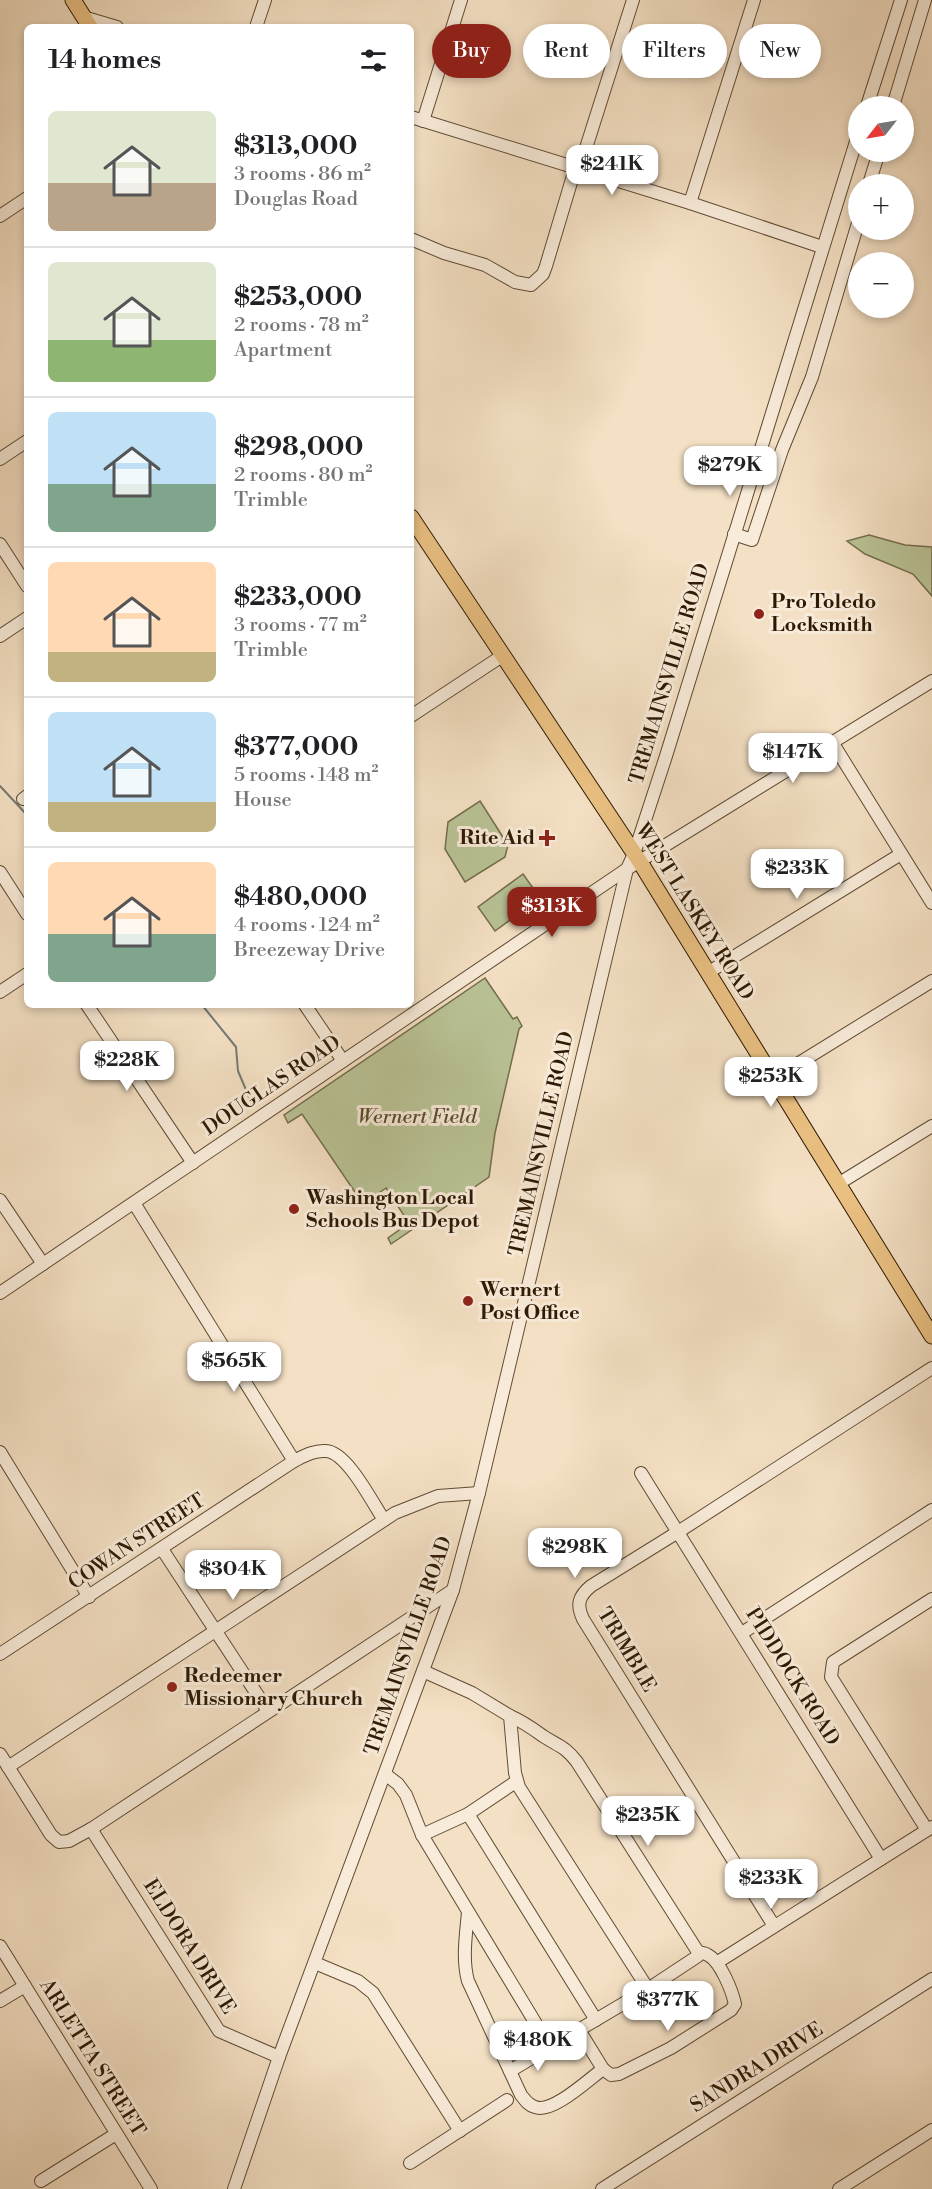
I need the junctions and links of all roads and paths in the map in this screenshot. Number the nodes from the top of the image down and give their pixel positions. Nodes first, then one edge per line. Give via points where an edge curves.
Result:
1 (73, 0) edge
2 (265, 0) edge
3 (461, 0) edge
4 (633, 0) edge
5 (754, 0) edge
6 (901, 0) edge
7 (925, 0) edge
8 (87, 22) edge
9 (257, 24) edge
10 (870, 96) edge
11 (896, 96) edge
12 (417, 119) edge
13 (849, 162) edge
14 (577, 170) junction
15 (24, 200) edge
16 (690, 203) junction
17 (0, 216) edge
18 (414, 240) edge
19 (853, 240) edge
20 (822, 247) junction
21 (24, 443) edge
22 (0, 459) edge
23 (734, 534) junction
24 (416, 535) edge
25 (0, 544) edge
26 (24, 581) edge
27 (24, 620) edge
28 (0, 636) edge
29 (502, 656) junction
30 (931, 684) edge
31 (414, 714) edge
32 (832, 742) junction
33 (901, 854) junction
34 (633, 861) junction
35 (0, 872) edge
36 (932, 903) edge
37 (24, 909) edge
38 (709, 972) junction
39 (24, 976) edge
40 (932, 981) edge
41 (0, 992) edge
42 (89, 1008) edge
43 (307, 1008) edge
44 (343, 1061) junction
45 (773, 1079) junction
46 (932, 1126) edge
47 (193, 1163) junction
48 (838, 1184) junction
49 (0, 1200) edge
50 (134, 1203) junction
51 (43, 1264) junction
52 (0, 1293) edge
53 (932, 1336) edge
54 (932, 1368) edge
55 (0, 1452) edge
56 (294, 1461) junction
57 (641, 1473) dead end
58 (479, 1493) junction
59 (932, 1510) edge
60 (384, 1520) junction
61 (678, 1532) junction
62 (162, 1549) junction
63 (453, 1590) junction
64 (89, 1597) junction
65 (932, 1599) edge
66 (215, 1631) junction
67 (742, 1634) junction
68 (0, 1654) edge
69 (423, 1671) junction
70 (268, 1711) junction
71 (510, 1716) junction
72 (0, 1754) edge
73 (8, 1767) junction
74 (385, 1774) junction
75 (517, 1781) junction
76 (468, 1814) junction
77 (929, 1828) edge
78 (91, 1829) junction
79 (422, 1835) junction
80 (881, 1859) junction
81 (468, 1912) junction
82 (774, 1926) junction
83 (0, 1946) edge
84 (698, 1952) junction
85 (721, 1960) dead end
86 (315, 1963) junction
87 (932, 1979) edge
88 (25, 1986) junction
89 (648, 1989) junction
90 (0, 2001) edge
91 (596, 2020) junction
92 (579, 2030) junction
93 (550, 2047) junction
94 (279, 2057) junction
95 (603, 2069) junction
96 (510, 2071) junction
97 (507, 2100) dead end
98 (932, 2130) edge
99 (460, 2131) junction
100 (116, 2134) junction
101 (410, 2163) dead end
102 (40, 2181) dead end
103 (151, 2189) edge
104 (234, 2189) edge
105 (602, 2189) edge
106 (839, 2189) edge

1 - 8 main road
2 - 9 street
3 - 12 street
4 - 14 street
5 - 16 street
6 - 10 street
7 - 11 street
12 - 14 street
13 - 20 street, TREMAINSVILLE ROAD
14 - 16 street
14 - 18 street via 546,266 531,285
15 - 17 street
16 - 20 street
19 - 23 street via 812,377 752,540
20 - 23 street, TREMAINSVILLE ROAD
21 - 22 street
23 - 34 street, TREMAINSVILLE ROAD
24 - 29 main road, WEST LASKEY ROAD
25 - 26 street
27 - 28 street
29 - 31 street
29 - 34 main road, WEST LASKEY ROAD
30 - 32 street, DOUGLAS ROAD
32 - 33 street
32 - 34 street, DOUGLAS ROAD
33 - 36 street
33 - 38 street
34 - 38 main road, WEST LASKEY ROAD
34 - 44 street, DOUGLAS ROAD
34 - 58 street, TREMAINSVILLE ROAD
35 - 37 street
38 - 45 main road, WEST LASKEY ROAD
39 - 41 street
40 - 45 street
42 - 47 street
43 - 44 street
44 - 47 street, DOUGLAS ROAD
45 - 48 main road, WEST LASKEY ROAD
46 - 48 street
47 - 50 street, DOUGLAS ROAD
48 - 53 main road, WEST LASKEY ROAD
49 - 51 street
50 - 51 street, DOUGLAS ROAD
50 - 56 street
51 - 52 street, DOUGLAS ROAD
54 - 61 street, TRIMBLE
55 - 64 street
56 - 60 street, COWAN STREET via 327,1451 338,1455
56 - 62 street, COWAN STREET
57 - 61 street, PIDDOCK ROAD
58 - 60 street via 438,1496
58 - 63 street, TREMAINSVILLE ROAD
59 - 67 street
60 - 66 street
61 - 67 street, PIDDOCK ROAD
61 - 82 street, TRIMBLE via 591,1586 579,1599 578,1609
62 - 64 street, COWAN STREET
62 - 66 street
63 - 69 street, TREMAINSVILLE ROAD
63 - 70 street
64 - 68 street, COWAN STREET
65 - 77 street via 833,1662 831,1677
66 - 70 street
66 - 73 street
67 - 80 street, PIDDOCK ROAD
69 - 71 street
69 - 74 street, TREMAINSVILLE ROAD
70 - 78 street
71 - 75 street
71 - 84 street via 561,1745 577,1762
72 - 73 street
73 - 78 street via 44,1826 59,1842
74 - 79 street via 406,1795
74 - 86 street, TREMAINSVILLE ROAD
75 - 76 street
75 - 89 street
76 - 79 street
76 - 91 street
77 - 80 street
78 - 94 street, ELDORA DRIVE via 219,2031
79 - 81 street
80 - 82 street
81 - 93 street
81 - 96 street via 465,1971
82 - 85 street
83 - 88 street, ARLETTA STREET
84 - 89 street via 698,1956
84 - 95 street via 709,1955 718,1966 732,1991 735,2004 731,2010 638,2066 610,2075
86 - 94 street, TREMAINSVILLE ROAD
86 - 99 street via 358,1981 373,1993
87 - 105 street, SANDRA DRIVE
88 - 90 street
88 - 100 street, ARLETTA STREET
89 - 91 street
91 - 92 street
92 - 93 street
92 - 95 street
93 - 96 street
94 - 104 street, TREMAINSVILLE ROAD
95 - 96 street via 546,2108 528,2104
97 - 99 street
98 - 106 street
99 - 101 street
100 - 102 street
100 - 103 street, ARLETTA STREET

